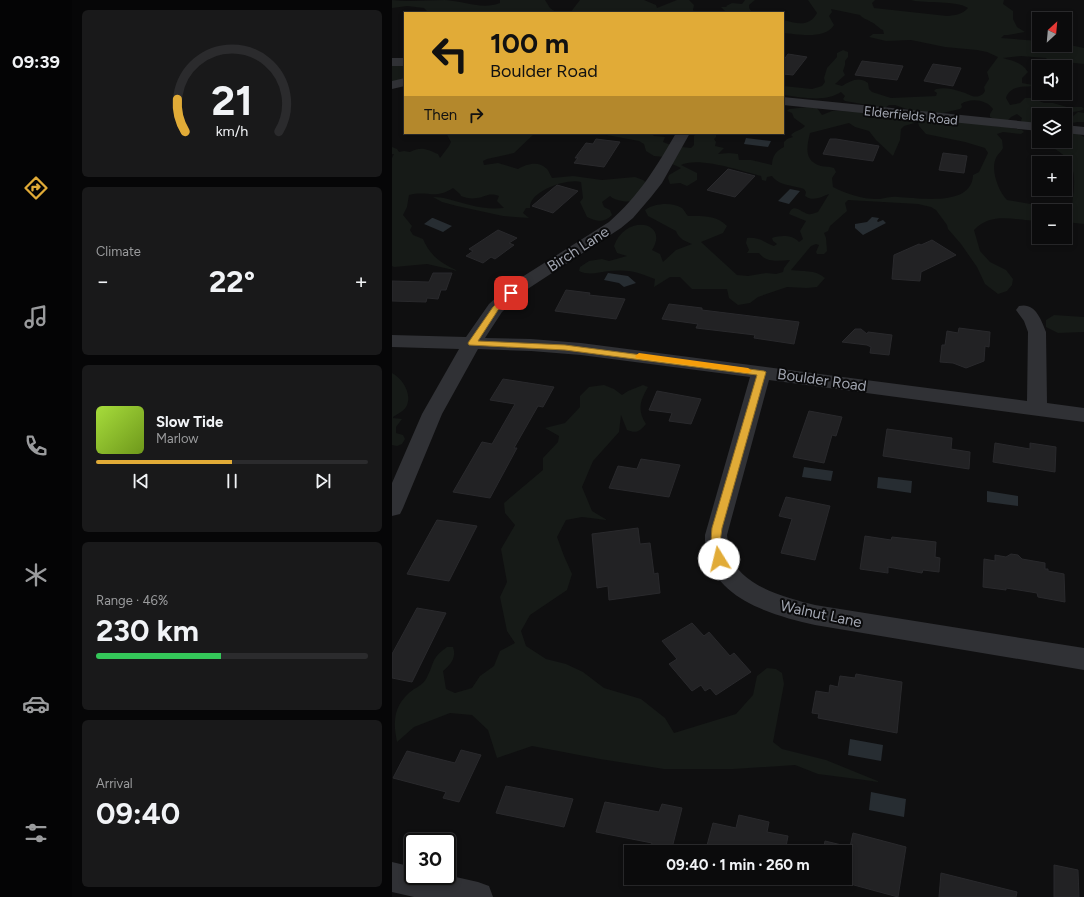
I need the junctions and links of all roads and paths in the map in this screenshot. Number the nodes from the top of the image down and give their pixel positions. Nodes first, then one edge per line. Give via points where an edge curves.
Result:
1 (392, 62) edge
2 (404, 62) edge
3 (404, 82) edge
4 (392, 85) edge
5 (784, 101) edge
6 (1032, 126) edge
7 (1072, 130) edge
8 (1084, 131) edge
9 (682, 134) edge
10 (1025, 310) dead end
11 (392, 341) edge
12 (472, 343) junction
13 (762, 372) junction
14 (1038, 409) junction
15 (1084, 415) edge
16 (392, 508) edge
17 (1084, 659) edge
18 (392, 877) edge
19 (478, 897) edge

1 - 2 street
3 - 4 street
5 - 6 street, Elderfields Road
7 - 8 street
9 - 12 street, Birch Lane via 658,176 632,210 615,225 517,288 487,319
10 - 14 street via 1037,332
11 - 12 street, Boulder Road
12 - 13 street, Boulder Road via 565,347
12 - 16 street, Birch Lane via 432,414
13 - 14 street, Boulder Road
13 - 17 street, Walnut Lane via 716,535 719,559 736,582 761,599 815,615
14 - 15 street, Boulder Road
18 - 19 street

